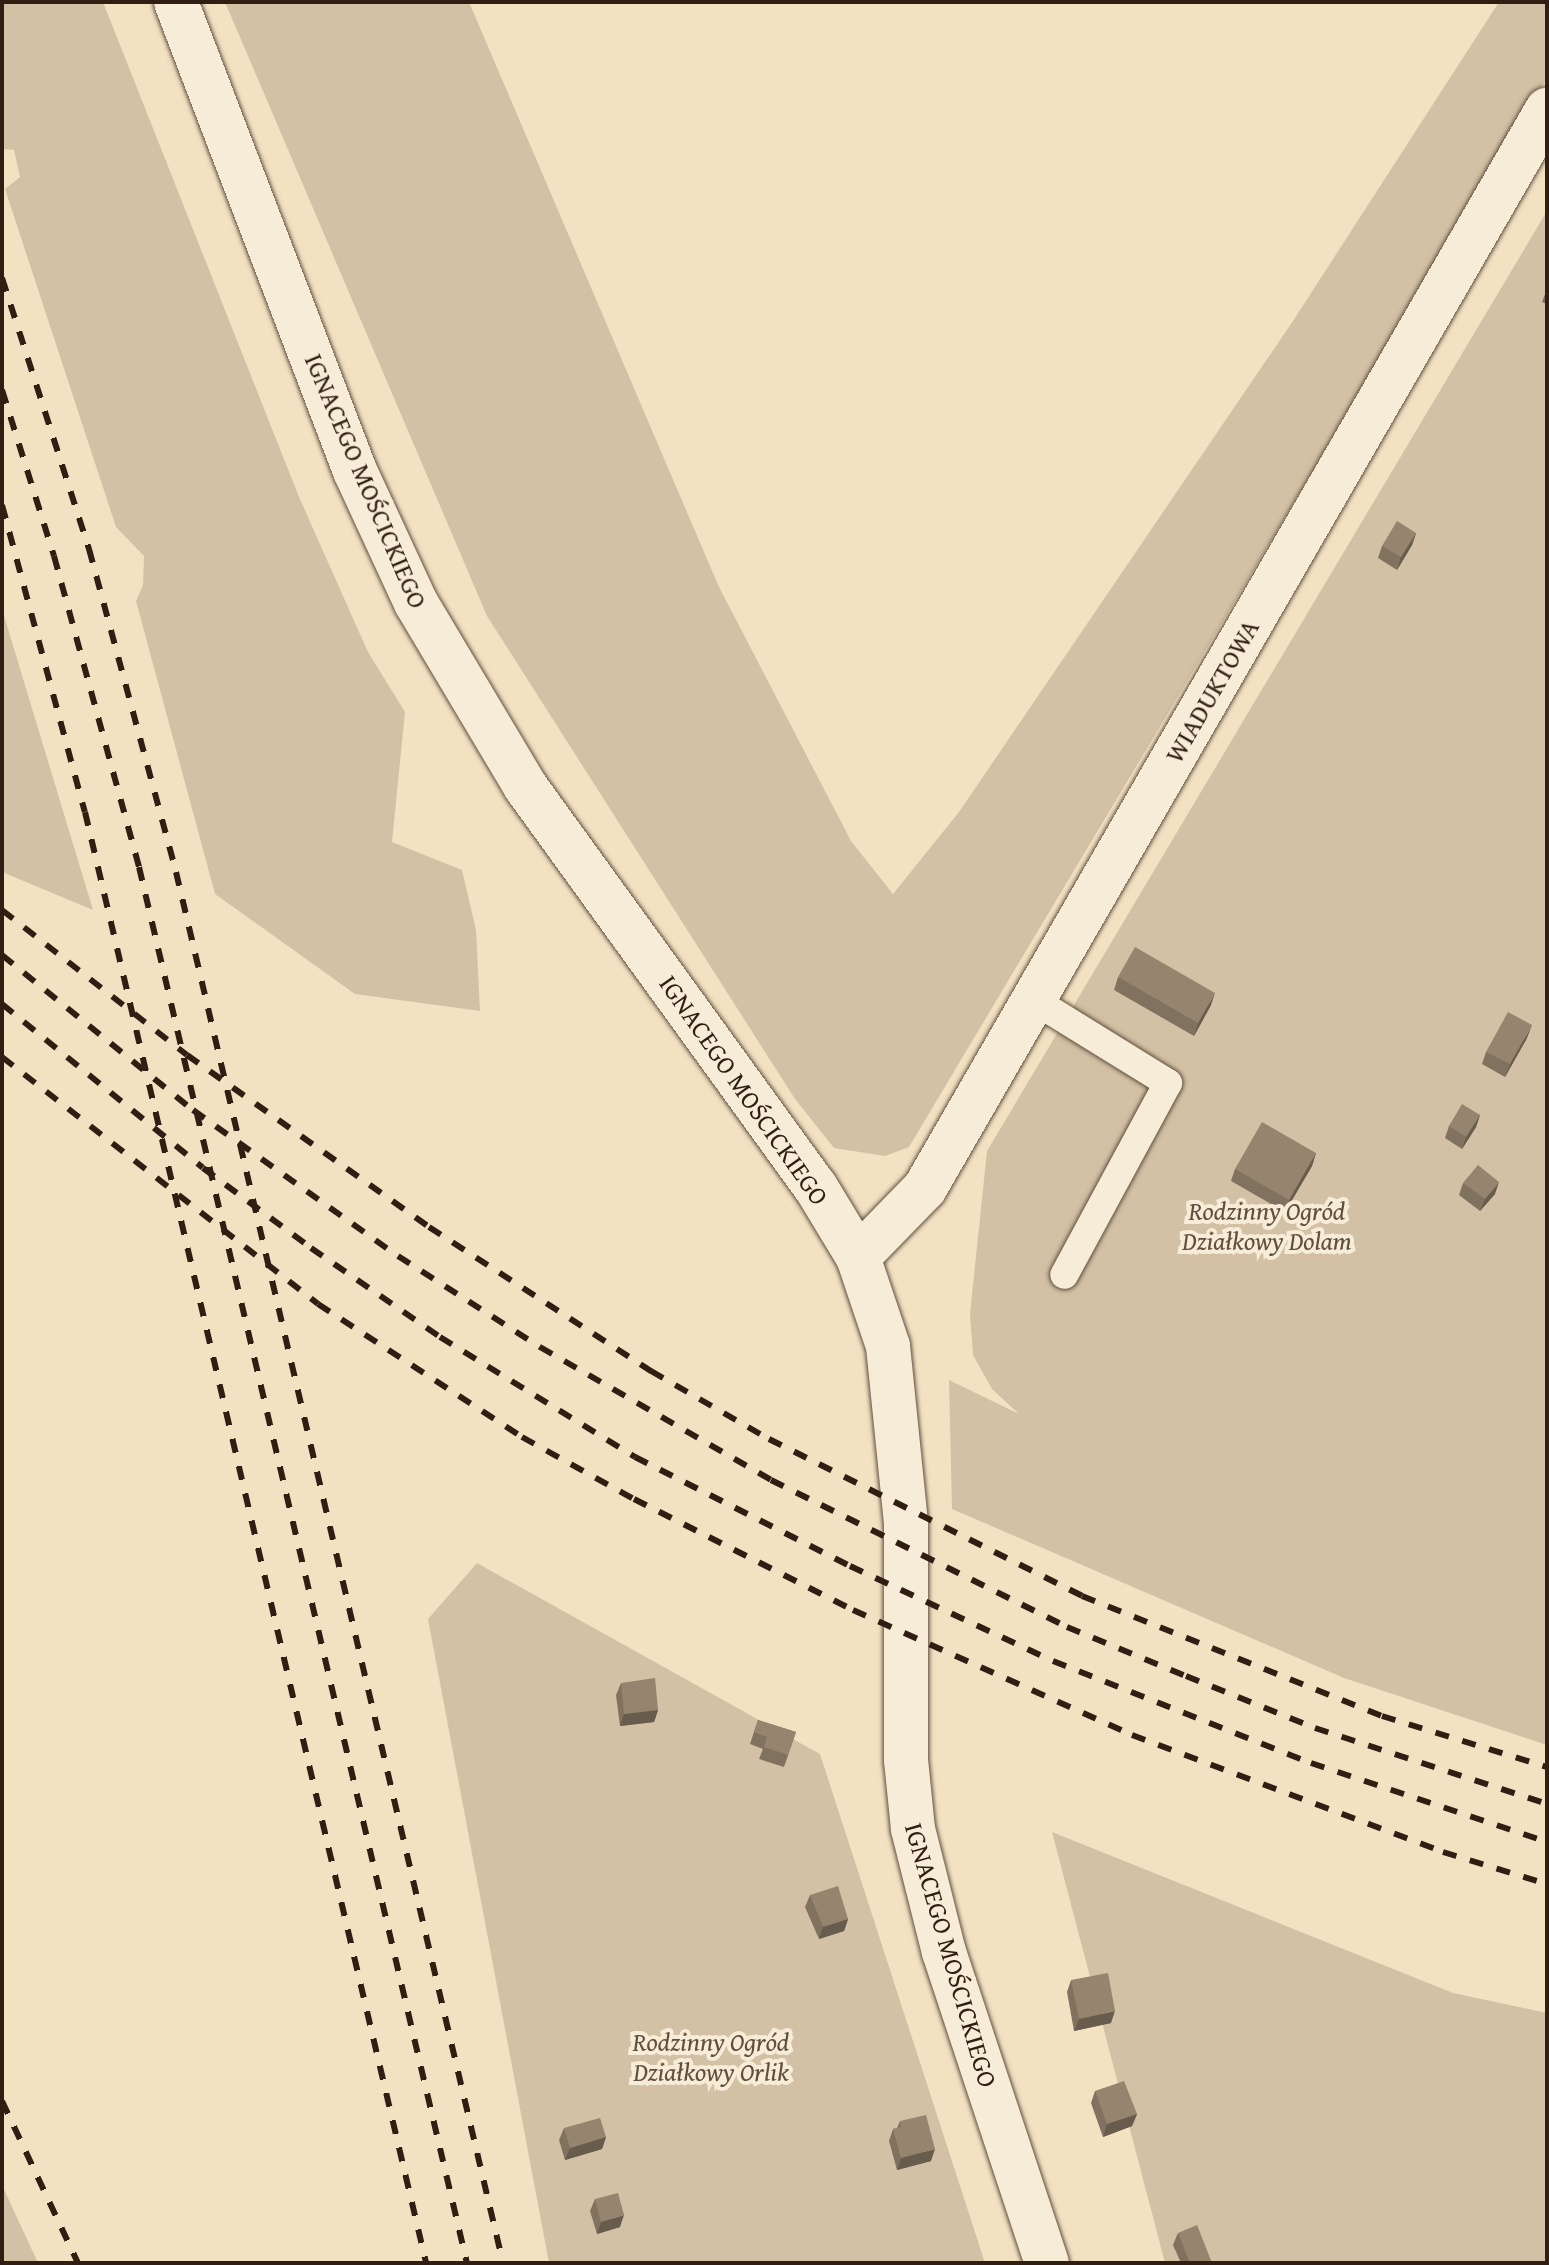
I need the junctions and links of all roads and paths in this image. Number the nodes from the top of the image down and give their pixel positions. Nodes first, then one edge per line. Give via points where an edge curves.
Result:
1 (176, 2) edge
2 (1547, 110) edge
3 (1032, 999) junction
4 (858, 1257) junction
5 (1064, 1275) dead end
6 (1047, 2263) edge

1 - 4 street, IGNACEGO MOŚCICKIEGO via 355,471 416,603 525,786 815,1186
2 - 3 street, WIADUKTOWA
3 - 4 street, WIADUKTOWA via 925,1188
3 - 5 lane via 1168,1083
4 - 6 street, IGNACEGO MOŚCICKIEGO via 888,1346 903,1495 906,1760 913,1829 944,1952

